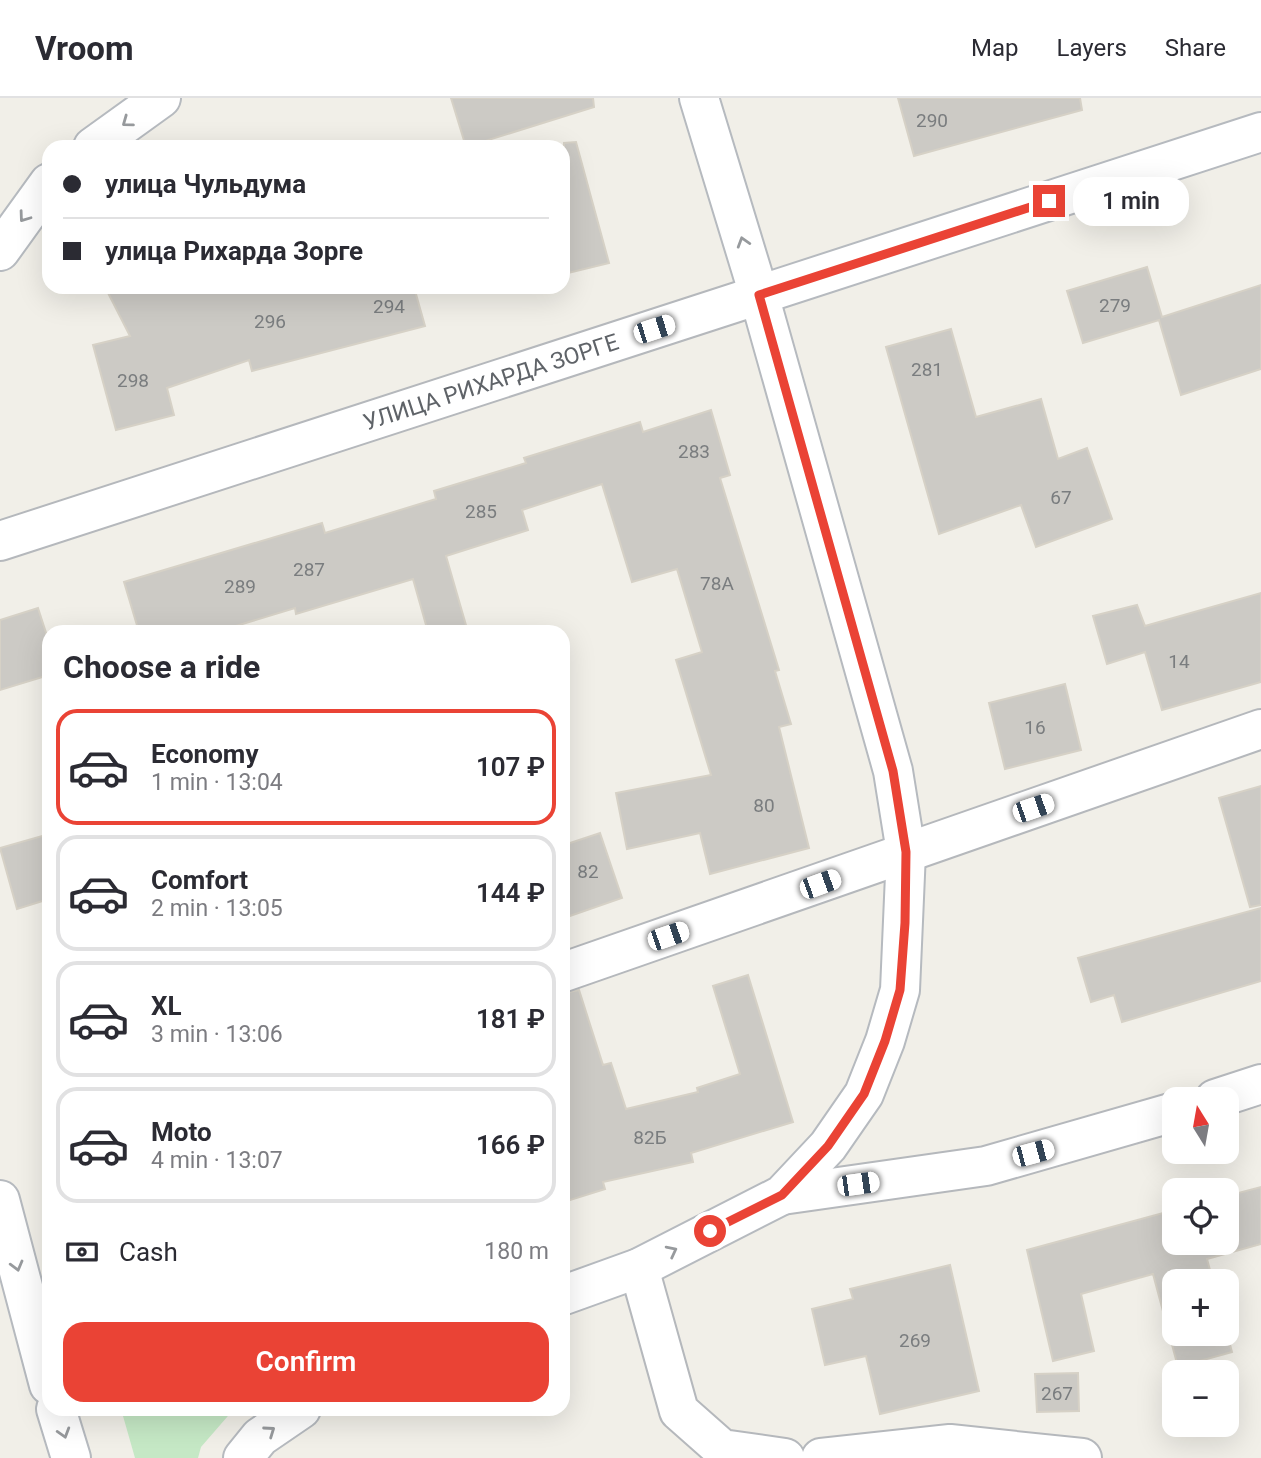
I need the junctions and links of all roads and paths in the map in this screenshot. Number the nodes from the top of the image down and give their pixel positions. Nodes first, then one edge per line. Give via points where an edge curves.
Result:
1 (161, 98) edge
2 (699, 98) edge
3 (1261, 132) edge
4 (103, 140) edge
5 (42, 193) edge
6 (0, 251) edge
7 (759, 295) junction
8 (0, 541) edge
9 (1261, 729) edge
10 (906, 852) junction
11 (570, 970) edge
12 (1261, 1084) edge
13 (1239, 1091) edge
14 (1162, 1115) edge
15 (782, 1195) junction
16 (0, 1200) edge
17 (639, 1268) junction
18 (570, 1293) edge
19 (42, 1359) edge
20 (58, 1416) edge
21 (291, 1416) edge
22 (71, 1458) edge
23 (243, 1458) edge
24 (785, 1458) edge
25 (821, 1458) edge
26 (1082, 1458) edge

1 -> 4 street
7 -> 2 street
3 - 7 street, УЛИЦА РИХАРДА ЗОРГЕ
5 -> 6 street
7 - 8 street, УЛИЦА РИХАРДА ЗОРГЕ
7 - 10 street via 893,771
9 - 10 street
10 - 11 street
10 - 15 street via 900,990 885,1041 857,1104 828,1146
12 - 13 street
14 - 15 street via 986,1166
17 -> 15 street
16 -> 19 street
17 - 18 street
17 - 24 street via 679,1411 722,1449
20 -> 22 street
23 -> 21 street via 260,1437
25 - 26 street via 950,1444

